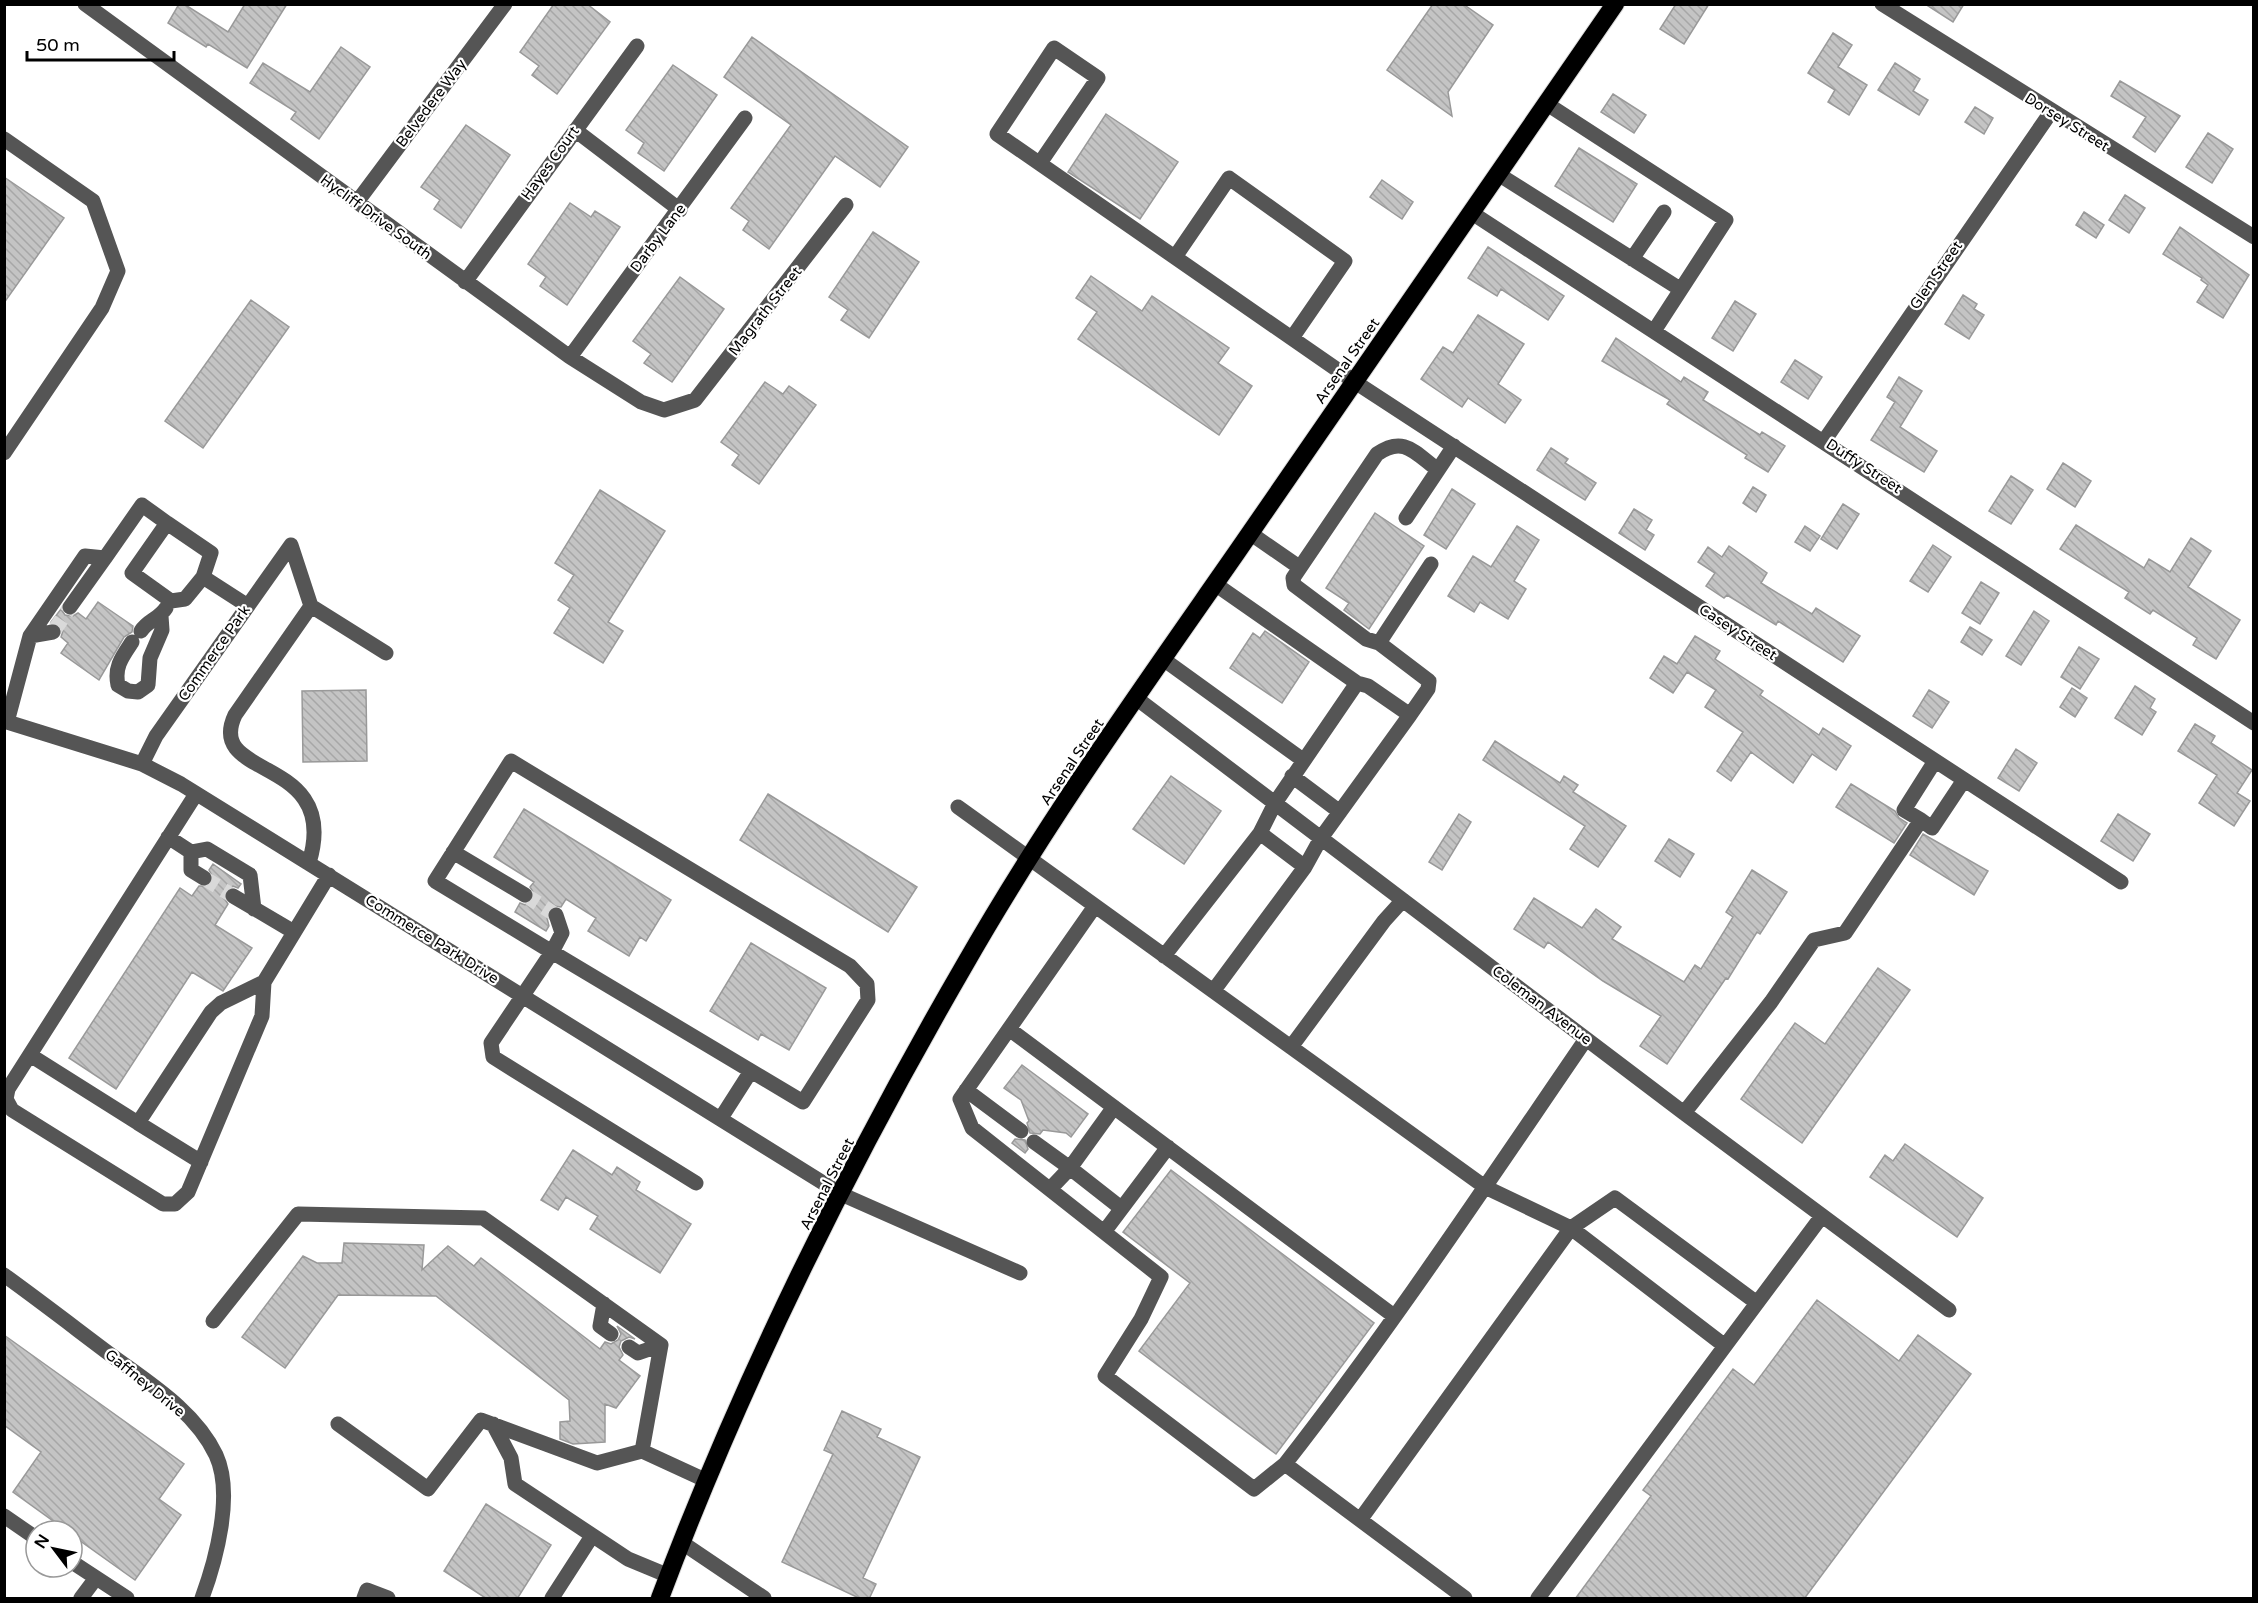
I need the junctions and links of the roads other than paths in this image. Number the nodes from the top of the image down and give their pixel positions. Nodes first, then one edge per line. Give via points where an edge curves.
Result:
1 (85, 4) edge
2 (505, 4) edge
3 (1615, 4) edge
4 (1882, 4) edge
5 (637, 46) dead end
6 (1547, 104) junction
7 (2051, 112) junction
8 (745, 118) dead end
9 (575, 130) junction
10 (4, 139) edge
11 (1040, 163) junction
12 (1498, 174) junction
13 (357, 202) junction
14 (846, 205) dead end
15 (680, 210) junction
16 (1664, 212) dead end
17 (1472, 213) junction
18 (2253, 237) edge
19 (1175, 257) junction
20 (1632, 260) junction
21 (465, 282) junction
22 (1680, 289) junction
23 (1654, 331) junction
24 (1292, 338) junction
25 (570, 357) junction
26 (1355, 382) junction
27 (676, 408) joint
28 (1824, 441) junction
29 (1454, 446) junction
30 (4, 453) edge
31 (1438, 470) junction
32 (1406, 518) dead end
33 (167, 523) junction
34 (1250, 532) junction
35 (105, 558) junction
36 (1431, 564) dead end
37 (1299, 567) junction
38 (203, 577) junction
39 (1215, 584) junction
40 (171, 602) junction
41 (248, 606) junction
42 (311, 606) junction
43 (70, 607) tunnel mouth
44 (161, 616) junction
45 (53, 632) dead end
46 (30, 636) junction
47 (1379, 643) junction
48 (386, 653) dead end
49 (1162, 659) junction
50 (1357, 683) junction
51 (1136, 698) junction
52 (1410, 715) junction
53 (6, 721) edge
54 (2253, 723) edge
55 (1303, 760) junction
56 (1935, 761) junction
57 (142, 764) junction
58 (1292, 776) junction
59 (1964, 780) junction
60 (196, 794) junction
61 (1275, 803) junction
62 (958, 807) dead end
63 (1340, 812) junction
64 (1921, 820) junction
65 (1260, 833) junction
66 (168, 837) junction
67 (1321, 838) junction
68 (191, 852) junction
69 (453, 852) junction
70 (1029, 859) junction
71 (309, 862) junction
72 (1305, 867) junction
73 (329, 875) junction
74 (204, 878) tunnel mouth
75 (2121, 882) dead end
76 (525, 895) tunnel mouth
77 (233, 896) tunnel mouth
78 (1403, 900) junction
79 (1095, 906) junction
80 (254, 909) junction
81 (556, 915) dead end
82 (294, 932) junction
83 (552, 952) junction
84 (1164, 956) junction
85 (264, 981) junction
86 (1214, 990) junction
87 (524, 997) junction
88 (1009, 1029) junction
89 (1586, 1039) junction
90 (1291, 1047) junction
91 (30, 1054) junction
92 (751, 1071) junction
93 (963, 1094) junction
94 (1114, 1107) junction
95 (1684, 1113) junction
96 (721, 1118) junction
97 (138, 1123) junction
98 (1021, 1131) dead end
99 (1034, 1142) dead end
100 (1168, 1147) junction
101 (201, 1162) junction
102 (1070, 1168) junction
103 (696, 1183) dead end
104 (1485, 1187) junction
105 (1050, 1189) junction
106 (841, 1194) junction
107 (1121, 1208) junction
108 (1822, 1216) junction
109 (1571, 1228) junction
110 (1104, 1232) junction
111 (1020, 1273) dead end
112 (4, 1275) edge
113 (1757, 1303) junction
114 (604, 1304) junction
115 (1949, 1310) dead end
116 (1394, 1316) junction
117 (213, 1321) dead end
118 (611, 1334) dead end
119 (661, 1345) junction
120 (1725, 1346) junction
121 (629, 1347) dead end
122 (338, 1424) dead end
123 (493, 1424) junction
124 (642, 1451) junction
125 (1285, 1464) junction
126 (705, 1480) junction
127 (4, 1516) edge
128 (1360, 1520) junction
129 (24, 1530) edge
130 (592, 1536) junction
131 (681, 1542) junction
132 (84, 1570) edge
133 (669, 1576) junction
134 (96, 1578) junction
135 (81, 1599) edge
136 (128, 1599) edge
137 (202, 1599) edge
138 (364, 1599) edge
139 (388, 1599) edge
140 (552, 1599) edge
141 (660, 1599) edge
142 (764, 1599) edge
143 (1465, 1599) edge
144 (1538, 1599) edge

1 - 13 street, Hycliff Drive South
2 - 13 street, Belvedere Way
3 - 6 highway, Arsenal Street
4 - 7 street, Dorsey Street
5 - 9 street, Hayes Court
6 - 12 highway, Arsenal Street
6 - 22 street via 1725,219
7 - 18 street, Dorsey Street
7 - 28 street, Glen Street
8 - 15 street, Darby Lane
9 - 15 street
9 - 21 street, Hayes Court
10 - 30 street via 93,201 118,271 102,308
11 - 11 street, Casey Street via 997,134 1054,48 1098,78
11 - 19 street, Casey Street
12 - 17 highway, Arsenal Street
12 - 20 street
13 - 21 street, Hycliff Drive South
14 - 27 street, Magrath Street via 695,400
15 - 25 street, Darby Lane
16 - 20 street
17 - 23 street, Duffy Street
17 - 26 highway, Arsenal Street
19 - 24 street, Casey Street
19 - 24 street via 1229,178 1345,261
20 - 22 street
21 - 25 street, Hycliff Drive South
22 - 23 street
23 - 28 street, Duffy Street
24 - 26 street, Casey Street
25 - 27 street, Hycliff Drive South via 641,402 663,410
26 - 29 street, Casey Street
26 - 34 highway, Arsenal Street
28 - 54 street, Duffy Street
29 - 31 street
29 - 56 street, Casey Street
31 - 32 street
31 - 37 street via 1399,445 1390,445 1377,454
33 - 35 street via 142,505
33 - 38 street via 211,553
33 - 40 street via 132,573
34 - 37 street
34 - 39 highway, Arsenal Street
35 - 43 street
35 - 46 street via 85,556
36 - 47 street
37 - 47 street via 1294,585 1366,639
38 - 40 street via 185,599
38 - 41 street
39 - 49 highway, Arsenal Street
39 - 50 street
40 - 44 street
41 - 42 street, Commerce Park via 291,545
41 - 57 street, Commerce Park via 156,736
42 - 48 street
42 - 71 street via 229,728 229,740 239,753 296,786 307,801 315,821
44 - 44 street via 162,630 150,658 148,685 138,692 128,691 118,685 115,673 121,658 147,621
45 - 46 street
46 - 53 street
47 - 52 street via 1429,681 1428,689
49 - 51 highway, Arsenal Street
49 - 55 street
50 - 52 street via 1368,686
50 - 55 street
51 - 61 street, Coleman Avenue
51 - 70 highway, Arsenal Street
52 - 63 street
53 - 57 street, Commerce Park Drive
55 - 58 street
56 - 59 street, Casey Street
56 - 64 street via 1904,810
57 - 60 street, Commerce Park Drive
58 - 61 street
58 - 63 street
59 - 64 street via 1932,828
59 - 75 street, Casey Street
60 - 66 street
60 - 71 street, Commerce Park Drive
61 - 65 street
61 - 67 street, Coleman Avenue
62 - 70 street
63 - 67 street
64 - 95 street via 1845,933 1814,940
65 - 72 street
65 - 84 street
66 - 68 street
66 - 91 street
67 - 72 street
67 - 78 street, Coleman Avenue
68 - 74 street via 191,870
68 - 80 street via 207,849 250,875
69 - 76 street
69 - 83 street via 435,881
69 - 92 street via 511,761 850,966 867,984 868,1000 803,1102
70 - 79 street
70 - 106 highway, Arsenal Street via 965,964
71 - 73 street, Commerce Park Drive
72 - 86 street
73 - 82 street
73 - 87 street, Commerce Park Drive
77 - 80 street
78 - 89 street, Coleman Avenue
78 - 90 street
79 - 84 street
79 - 88 street
80 - 82 street
81 - 83 street via 562,933
82 - 85 street
83 - 87 street
83 - 92 street
84 - 86 street
85 - 97 street via 211,1012
85 - 101 street via 262,1016
86 - 90 street
87 - 96 street, Commerce Park Drive
87 - 103 street via 490,1043 493,1057
88 - 93 street
88 - 94 street
89 - 95 street, Coleman Avenue
89 - 104 street
90 - 104 street
91 - 97 street
91 - 101 street via 8,1089 6,1100 12,1110 163,1204 175,1204 188,1192
92 - 96 street
93 - 98 street
93 - 105 street via 972,1128
94 - 100 street
94 - 102 street
95 - 108 street, Coleman Avenue
96 - 106 street, Commerce Park Drive
97 - 101 street
99 - 102 street
100 - 107 street
100 - 116 street
102 - 105 street
102 - 107 street
104 - 109 street
104 - 116 street
105 - 110 street
106 - 111 street, Commerce Park Drive
106 - 126 highway, Arsenal Street
107 - 110 street
108 - 113 street
108 - 115 street, Coleman Avenue
109 - 113 street via 1615,1198
109 - 120 street
109 - 128 street
110 - 125 street via 1161,1277 1141,1319 1105,1376 1254,1489
112 - 137 street, Gaffney Drive via 172,1401 197,1426 216,1456 223,1482 220,1533
113 - 120 street
114 - 117 street via 483,1218 298,1214
114 - 118 street via 600,1326
114 - 119 street
116 - 125 street
119 - 121 street via 638,1353
119 - 124 street
120 - 144 street
122 - 123 street via 428,1490 481,1420
123 - 124 street via 597,1463
123 - 130 street via 511,1458 515,1484
124 - 126 street
125 - 128 street
126 - 131 highway, Arsenal Street
127 - 129 street
128 - 143 street
130 - 133 street
130 - 140 street
131 - 133 highway, Arsenal Street
131 - 142 street
132 - 134 street
133 - 141 highway, Arsenal Street
134 - 135 street
134 - 136 street
138 - 139 street via 367,1590

